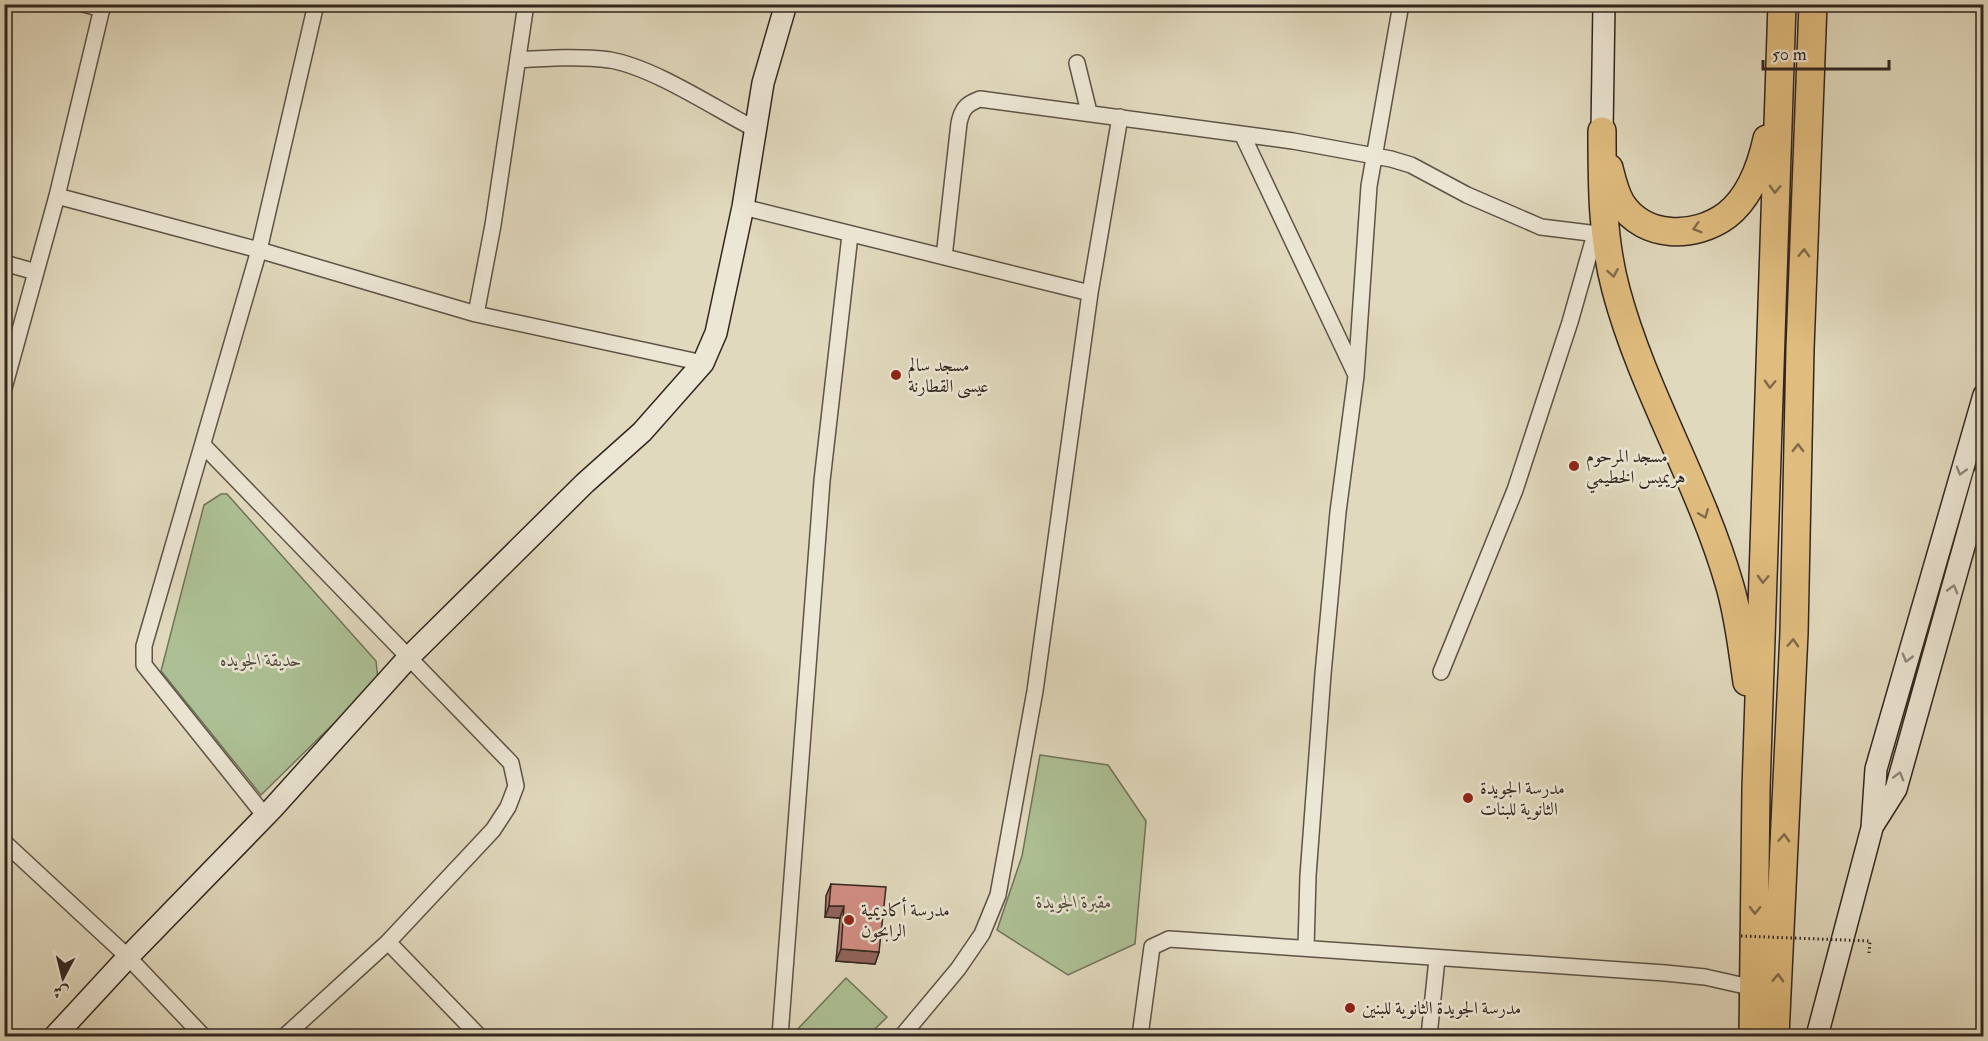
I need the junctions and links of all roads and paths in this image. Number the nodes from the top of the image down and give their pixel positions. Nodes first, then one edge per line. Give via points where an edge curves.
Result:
1 (84, 4) edge
2 (316, 4) edge
3 (526, 4) edge
4 (786, 4) edge
5 (1401, 4) edge
6 (1604, 4) edge
7 (1782, 4) edge
8 (1813, 4) edge
9 (102, 7) edge
10 (518, 60) junction
11 (1077, 63) dead end
12 (1778, 97) junction
13 (1089, 111) junction
14 (1120, 117) junction
15 (754, 129) junction
16 (1602, 131) junction
17 (1242, 134) junction
18 (1373, 155) junction
19 (57, 196) junction
20 (743, 207) junction
21 (1600, 234) junction
22 (850, 235) junction
23 (259, 250) junction
24 (944, 257) junction
25 (4, 263) edge
26 (36, 272) junction
27 (1090, 293) junction
28 (476, 314) junction
29 (703, 363) junction
30 (1356, 376) junction
31 (4, 388) edge
32 (1983, 395) edge
33 (204, 446) junction
34 (1983, 475) edge
35 (408, 658) junction
36 (1441, 672) dead end
37 (1756, 789) junction
38 (265, 816) junction
39 (1872, 828) junction
40 (4, 842) edge
41 (1741, 936) dead end
42 (388, 942) junction
43 (1306, 948) junction
44 (1869, 953) dead end
45 (128, 957) junction
46 (1437, 959) junction
47 (1754, 988) junction
48 (55, 1036) edge
49 (202, 1036) edge
50 (285, 1036) edge
51 (479, 1036) edge
52 (780, 1036) edge
53 (902, 1036) edge
54 (1140, 1036) edge
55 (1430, 1036) edge
56 (1753, 1036) edge
57 (1775, 1036) edge
58 (1817, 1036) edge

1 - 9 street
2 - 23 street
3 - 10 street
4 - 15 street via 767,64
5 - 18 street
6 - 16 street
7 - 12 highway
57 -> 8 highway via 1794,633
9 - 19 street
10 - 15 street via 612,61 652,75
10 - 28 street
11 - 13 street
12 -> 16 highway via 1754,180 1728,214 1697,229 1661,231 1632,217 1615,188
12 -> 37 highway
13 - 14 street
13 - 24 street via 980,99 968,103 958,123
14 - 17 street
14 - 27 street
15 - 20 street
16 - 21 highway
17 - 18 street
17 - 30 street
18 - 21 street via 1412,165 1467,195 1540,227
18 - 30 street
19 - 23 street
19 - 26 street
20 - 22 street
20 - 29 street via 716,333
21 - 36 street via 1515,490
21 -> 37 highway via 1624,317 1729,583 1740,630
22 - 24 street
22 - 52 street via 822,481
23 - 28 street
23 - 33 street
24 - 27 street
25 - 26 street
26 - 31 street
27 - 53 street via 1035,691 998,895 982,934
28 - 29 street
29 - 35 street via 675,399
30 - 43 street via 1323,674
32 -> 39 street via 1876,769
33 - 35 street
33 - 38 street via 144,646 144,665
39 -> 34 street via 1896,789
35 - 38 street
35 - 42 street via 511,763 516,786 493,830
37 -> 47 highway
38 - 45 street
39 - 58 street
40 - 45 street
41 - 44 path, bridge via 1870,941
42 - 50 street
42 - 51 street
43 - 46 street
43 - 54 street via 1160,941 1152,947 1148,961
45 - 48 street
45 - 49 street
46 - 47 street via 1665,973
46 - 55 street
47 - 56 highway

